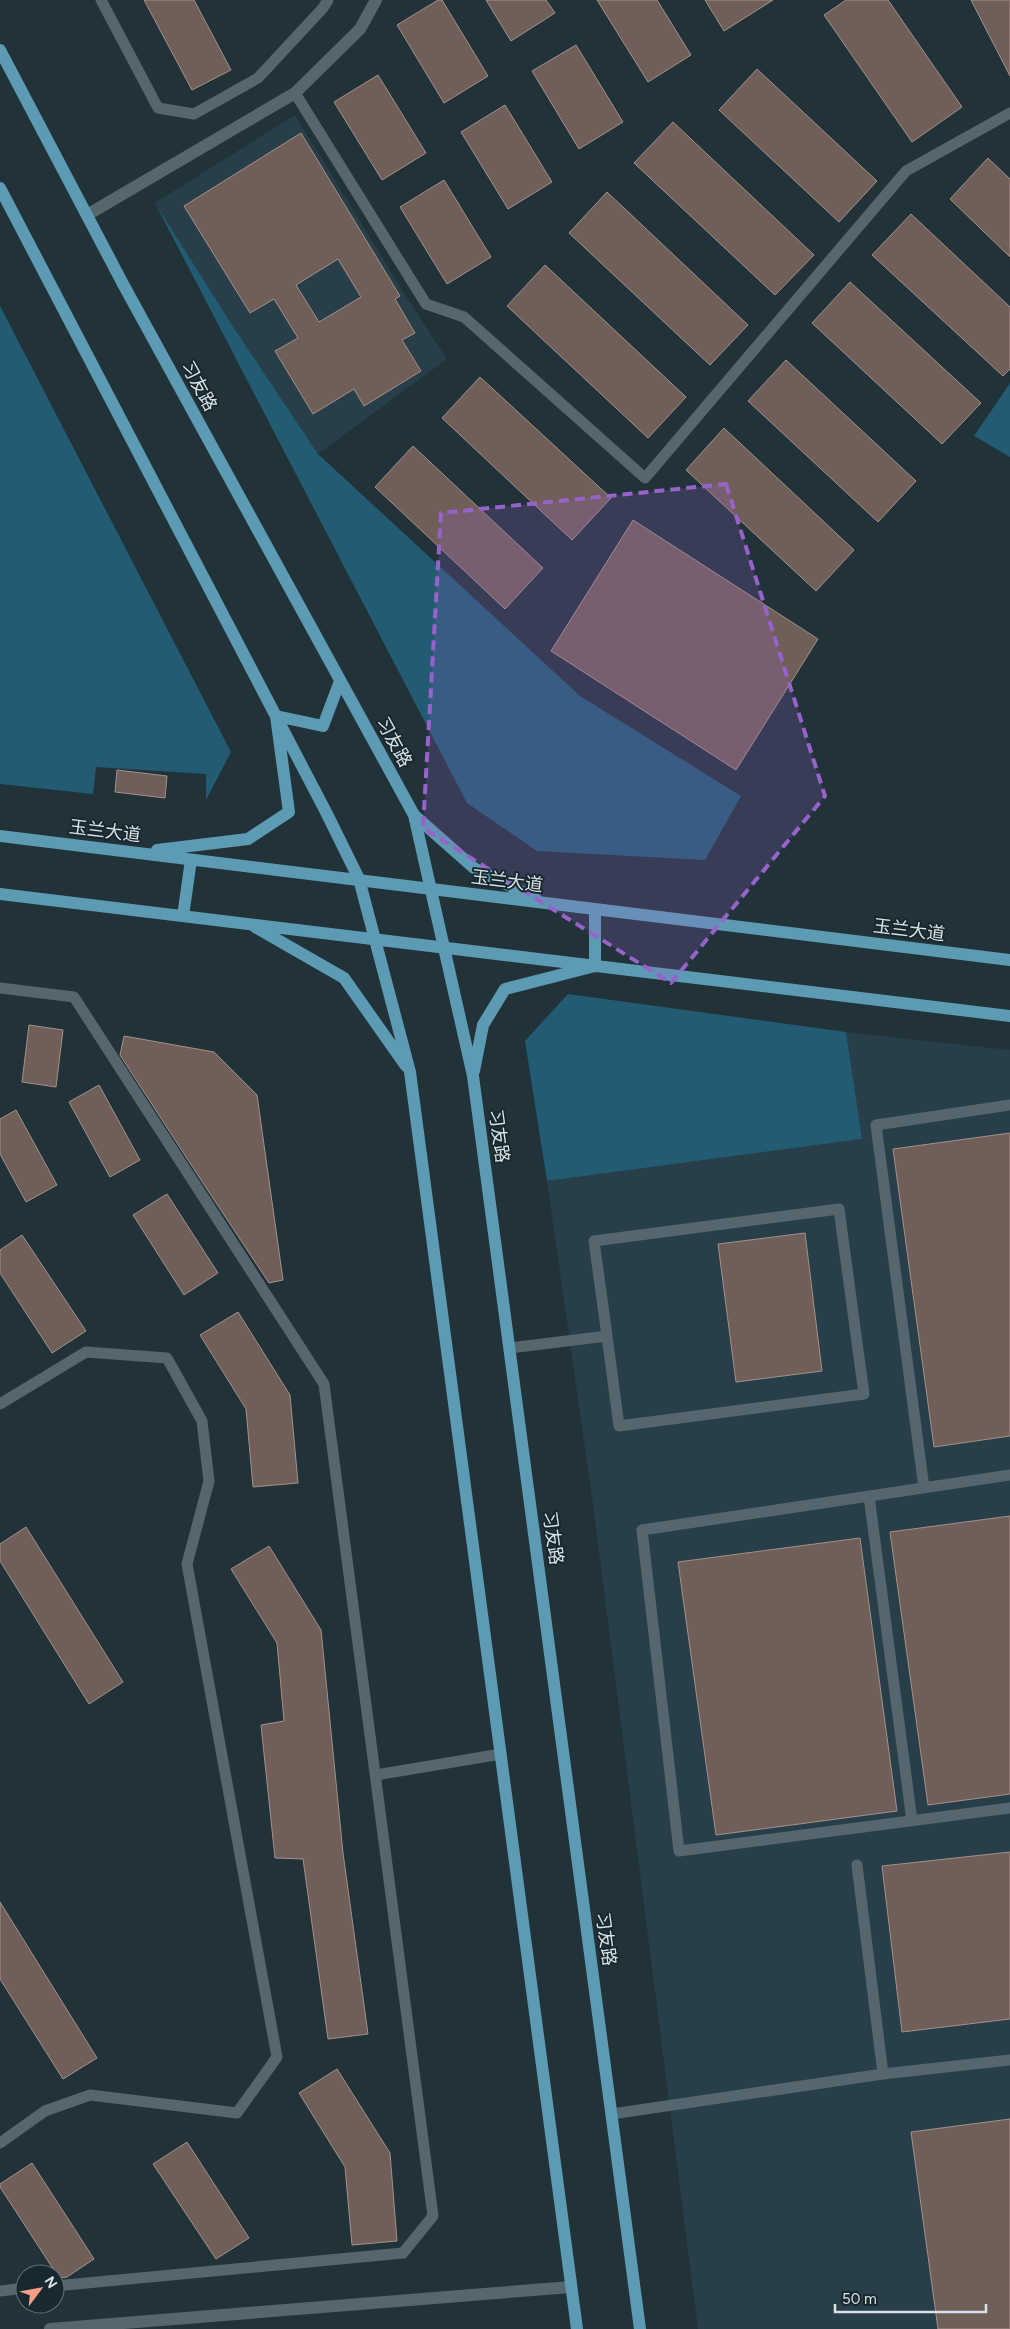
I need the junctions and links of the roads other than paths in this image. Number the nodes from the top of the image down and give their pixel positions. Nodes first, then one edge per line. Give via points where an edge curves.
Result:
1 (101, 0) edge
2 (328, 0) edge
3 (376, 0) edge
4 (0, 50) edge
5 (295, 93) junction
6 (1010, 113) edge
7 (0, 188) edge
8 (88, 215) junction
9 (340, 681) junction
10 (276, 716) junction
11 (414, 815) junction
12 (0, 836) edge
13 (138, 853) junction
14 (191, 860) junction
15 (359, 880) junction
16 (430, 889) junction
17 (0, 894) edge
18 (545, 903) junction
19 (595, 909) junction
20 (183, 916) junction
21 (251, 924) junction
22 (375, 939) junction
23 (444, 948) junction
24 (1010, 960) edge
25 (595, 966) junction
26 (0, 988) edge
27 (1010, 1016) edge
28 (410, 1072) junction
29 (473, 1076) junction
30 (1010, 1105) edge
31 (607, 1336) junction
32 (510, 1348) junction
33 (0, 1404) edge
34 (1010, 1475) edge
35 (924, 1488) junction
36 (869, 1496) junction
37 (501, 1754) junction
38 (376, 1775) junction
39 (1010, 1808) edge
40 (912, 1821) junction
41 (857, 1864) dead end
42 (1010, 2060) edge
43 (883, 2074) junction
44 (612, 2114) junction
45 (0, 2143) edge
46 (65, 2285) edge
47 (571, 2287) junction
48 (15, 2289) edge
49 (0, 2291) edge
50 (50, 2329) edge
51 (577, 2329) edge
52 (640, 2329) edge

1 - 2 lane via 158,108 194,114 258,78
3 - 5 street via 360,30
4 - 8 main road, 习友路
5 - 6 lane via 426,304 464,317 645,478 906,171
5 - 8 street
7 - 10 main road
8 - 9 main road, 习友路
9 - 10 main road via 323,726
9 - 11 main road, 习友路
10 - 13 main road via 288,812 248,839
10 - 15 main road
11 - 16 main road, 习友路
11 - 18 main road via 474,868
12 - 13 main road, 玉兰大道
13 - 14 main road, 玉兰大道
14 - 15 main road, 玉兰大道
14 - 20 main road
15 - 16 main road, 玉兰大道
15 - 22 main road
16 - 18 main road, 玉兰大道
16 - 23 main road, 习友路
17 - 20 main road
18 - 19 main road, 玉兰大道
19 - 24 main road, 玉兰大道
19 - 25 main road
20 - 21 main road
21 - 22 main road
21 - 28 main road via 344,978
22 - 23 main road
22 - 28 main road
23 - 25 main road
23 - 29 main road, 习友路
25 - 27 main road
25 - 29 main road via 505,989 483,1025
26 - 38 lane via 74,997 324,1384
28 - 37 main road
29 - 32 main road, 习友路
30 - 35 lane via 876,1125
31 - 31 lane via 619,1426 864,1394 839,1209 594,1241
31 - 32 lane
32 - 44 main road, 习友路
33 - 45 lane via 86,1352 167,1358 202,1421 209,1481 187,1564 277,2057 237,2113 90,2095 45,2111
34 - 35 lane
35 - 36 lane
36 - 40 lane
36 - 40 lane via 642,1530 679,1852
37 - 38 lane
37 - 47 main road
38 - 46 lane via 433,2216 404,2253
39 - 40 lane
41 - 43 lane
42 - 43 lane
43 - 44 lane
44 - 52 main road, 习友路
47 - 50 street
47 - 51 main road
48 - 49 lane

